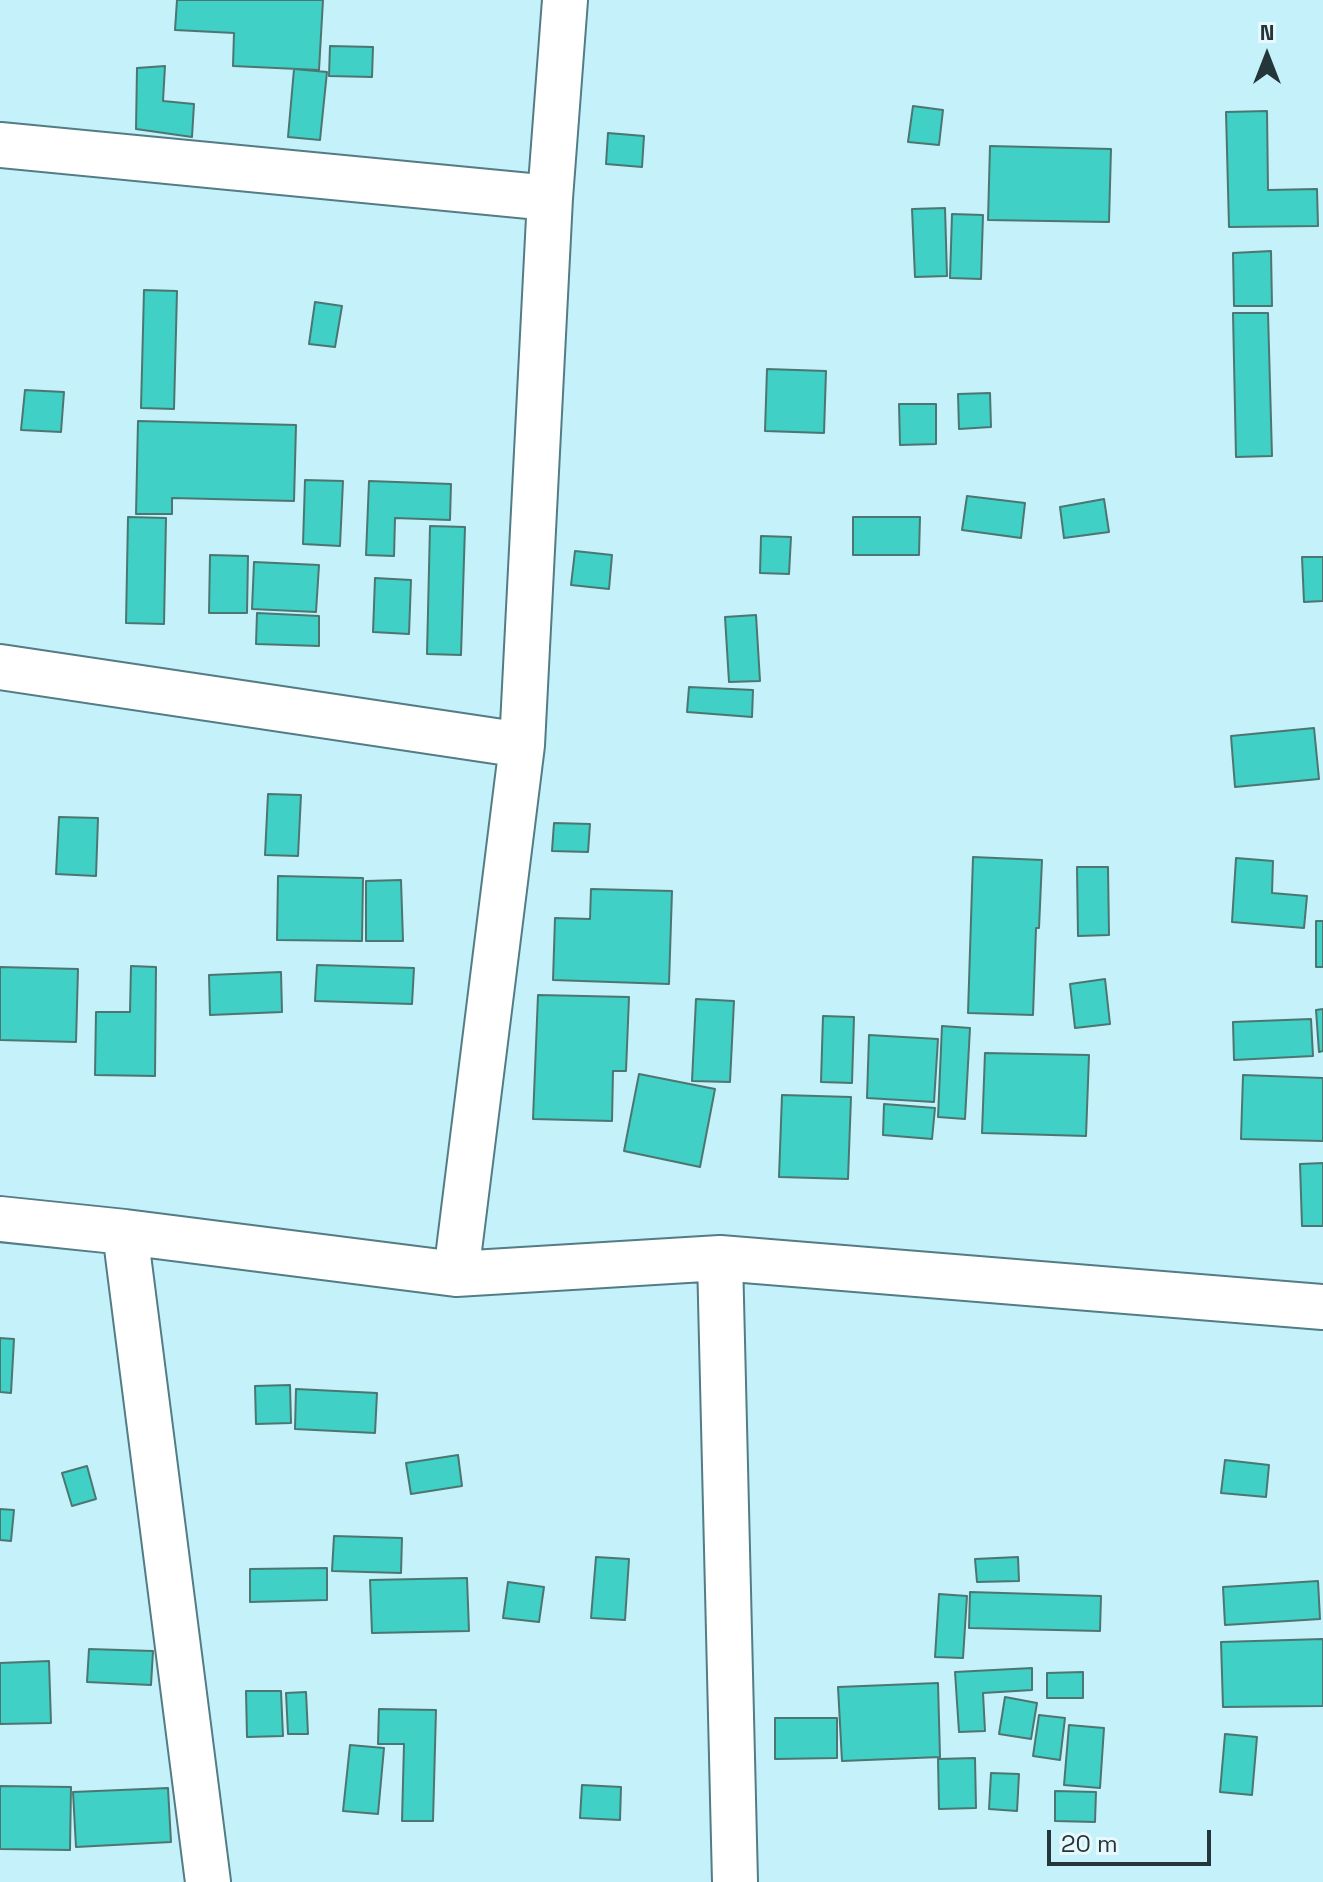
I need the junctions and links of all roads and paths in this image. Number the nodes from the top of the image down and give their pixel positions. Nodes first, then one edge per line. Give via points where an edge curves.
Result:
1 (565, 0) edge
2 (0, 145) edge
3 (550, 198) junction
4 (0, 667) edge
5 (522, 745) junction
6 (0, 1219) edge
7 (125, 1232) junction
8 (720, 1258) junction
9 (456, 1274) junction
10 (1323, 1307) edge
11 (208, 1882) edge
12 (735, 1882) edge

1 - 3 street
2 - 3 street
3 - 5 street
4 - 5 street
5 - 9 street
6 - 7 street
7 - 9 street
7 - 11 street
8 - 9 street
8 - 10 street
8 - 12 street

